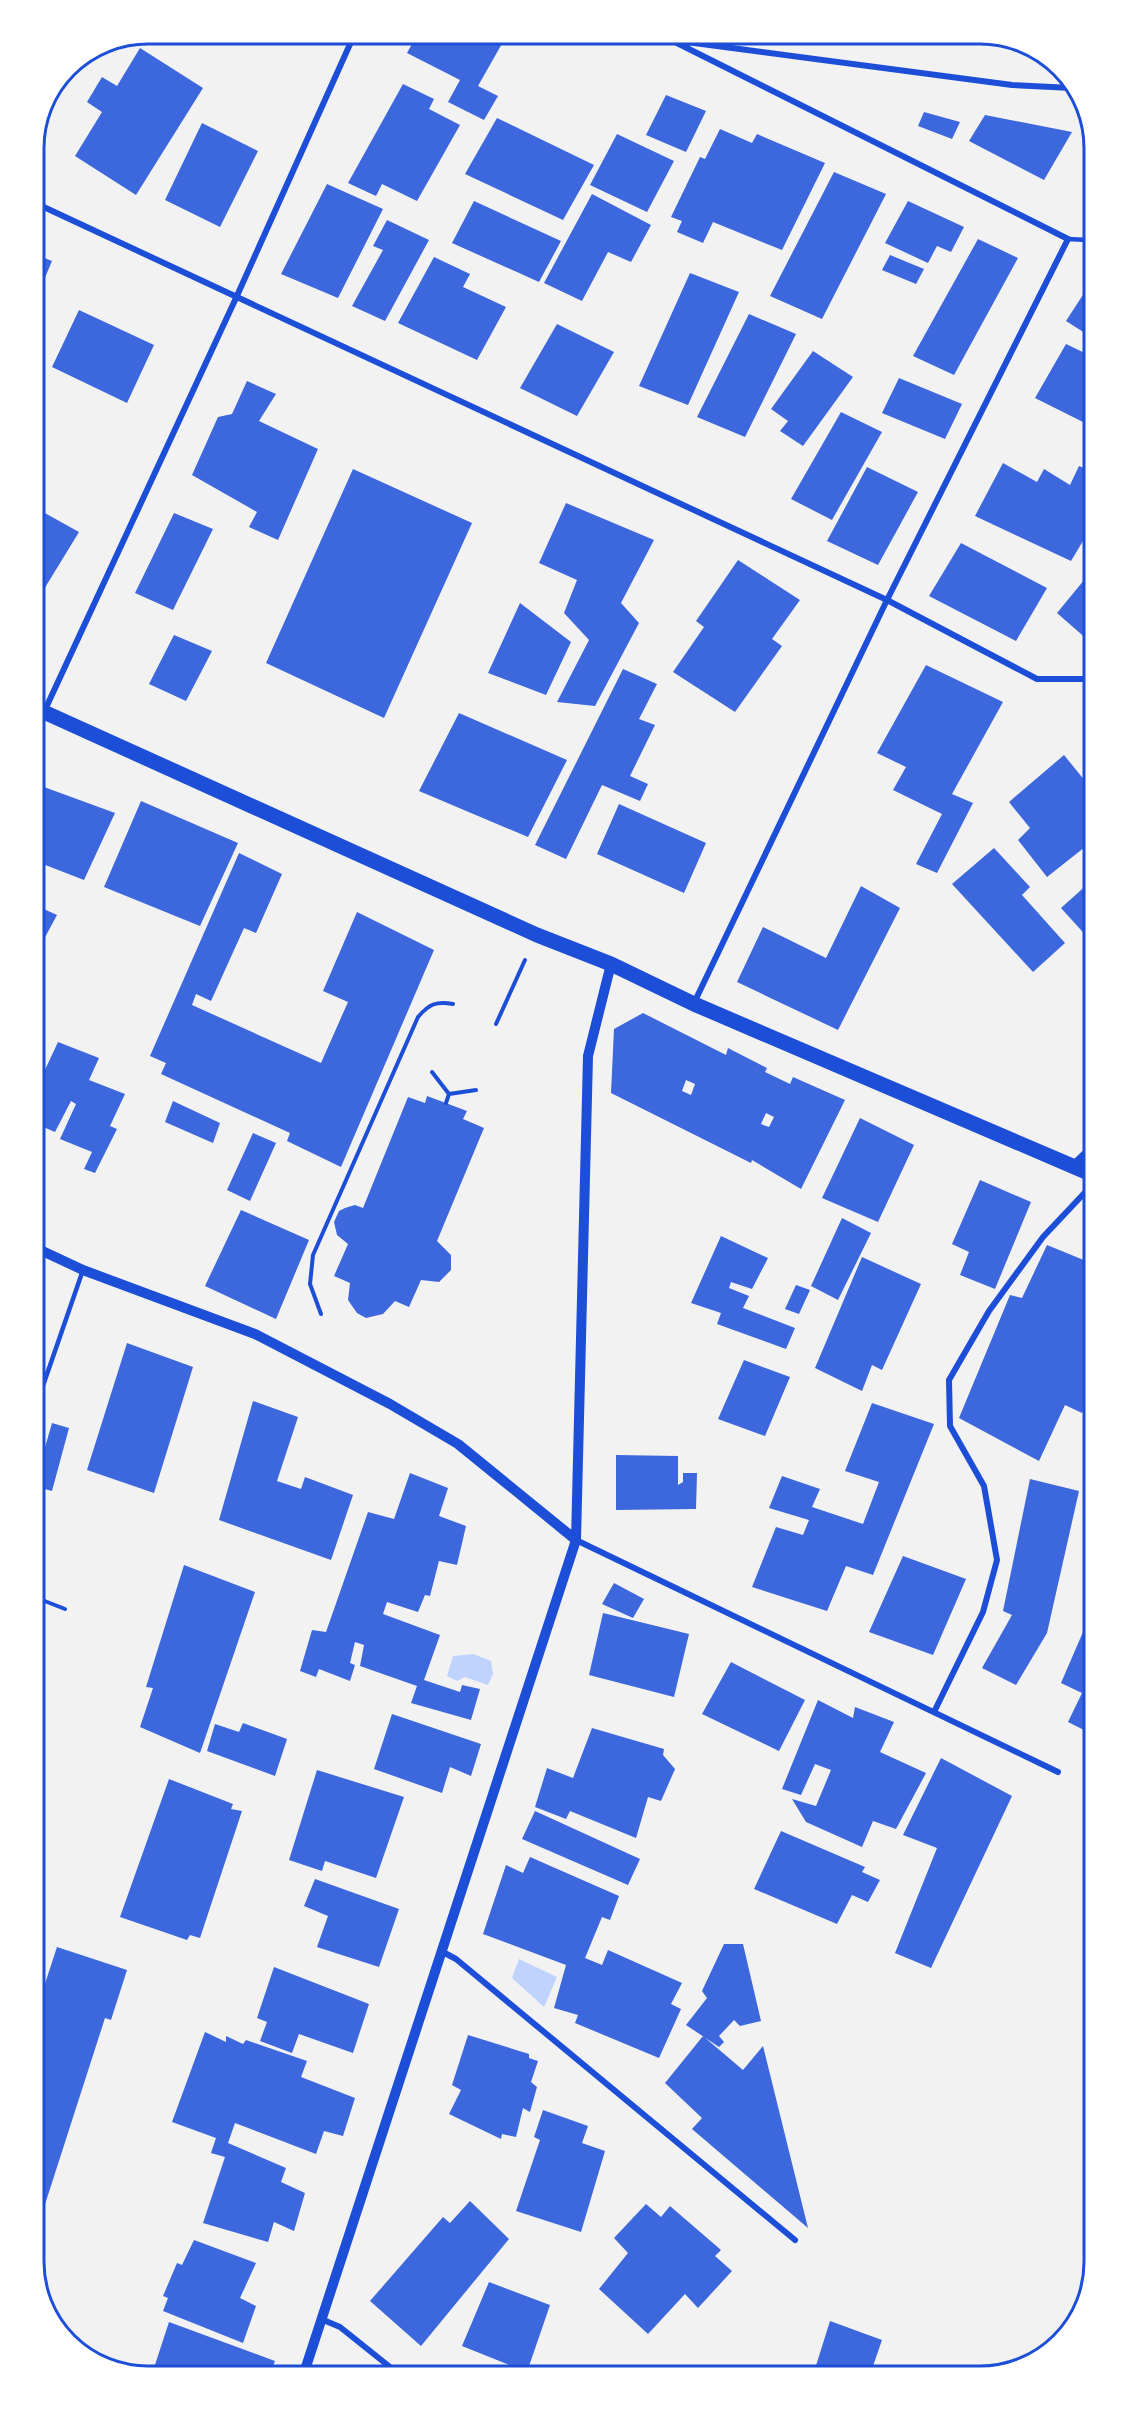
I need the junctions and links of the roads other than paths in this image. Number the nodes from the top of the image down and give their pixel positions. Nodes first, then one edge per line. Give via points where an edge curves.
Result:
1 (350, 44) edge
2 (688, 44) edge
3 (723, 44) edge
4 (1064, 88) edge
5 (44, 207) edge
6 (1068, 239) junction
7 (1084, 240) edge
8 (236, 298) junction
9 (887, 600) junction
10 (1084, 679) edge
11 (44, 703) edge
12 (44, 713) edge
13 (611, 964) junction
14 (694, 1004) junction
15 (1084, 1157) edge
16 (1074, 1166) junction
17 (1084, 1171) edge
18 (1084, 1193) edge
19 (44, 1252) edge
20 (83, 1270) junction
21 (44, 1383) edge
22 (576, 1540) junction
23 (934, 1712) junction
24 (1058, 1772) dead end
25 (440, 1951) junction
26 (795, 2240) dead end
27 (321, 2319) junction
28 (306, 2366) edge
29 (389, 2366) edge

1 - 8 street
2 - 6 street
3 - 4 street via 1012,85
5 - 8 street
6 - 7 lane
6 - 9 street
8 - 9 street
8 - 11 street
9 - 10 street via 1037,679
9 - 14 street
12 - 13 main road via 537,935
13 - 14 main road
13 - 22 street via 588,1056
14 - 16 main road
15 - 16 street
16 - 17 main road
18 - 23 street via 1043,1237 989,1311 949,1380 950,1426 984,1486 997,1560 984,1611
19 - 20 street
20 - 21 lane
20 - 22 street via 255,1334 390,1404 458,1444
22 - 23 street
22 - 25 street
23 - 24 street
25 - 26 street via 456,1959
25 - 27 street
27 - 28 street
27 - 29 street via 340,2327

